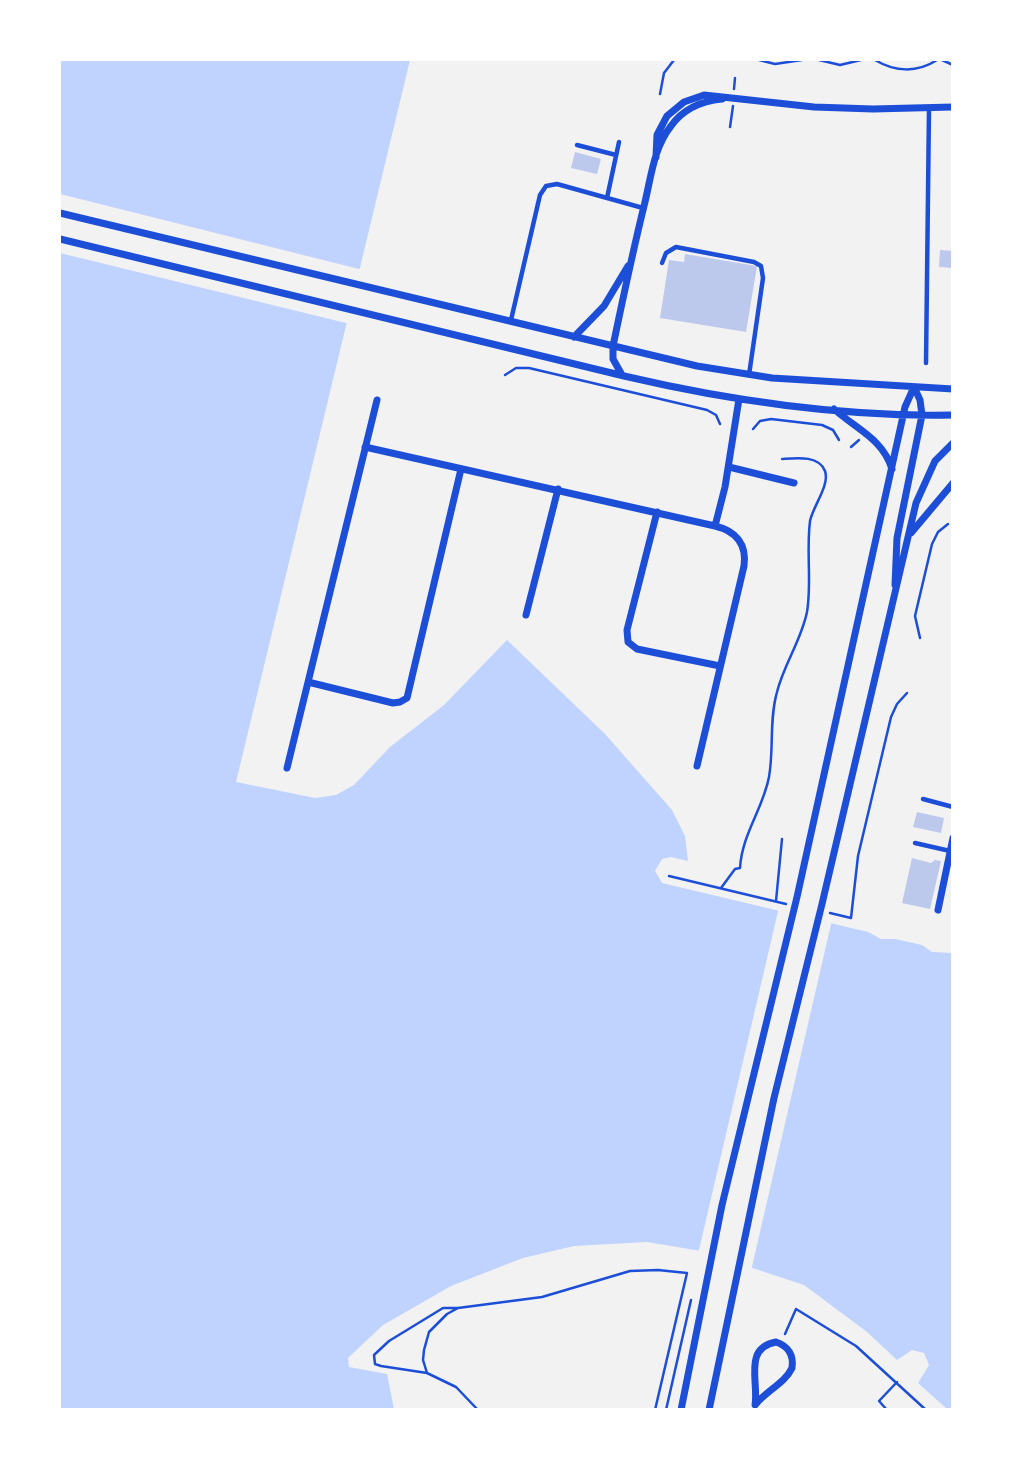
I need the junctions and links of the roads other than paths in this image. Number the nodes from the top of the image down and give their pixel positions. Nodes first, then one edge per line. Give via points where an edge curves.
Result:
1 (953, 107) edge
2 (929, 108) junction
3 (619, 142) dead end
4 (577, 145) dead end
5 (616, 155) junction
6 (607, 198) junction
7 (643, 208) junction
8 (60, 212) edge
9 (60, 239) edge
10 (632, 255) junction
11 (662, 263) dead end
12 (511, 320) junction
13 (574, 337) junction
14 (613, 346) junction
15 (926, 363) dead end
16 (624, 376) junction
17 (749, 376) junction
18 (914, 387) junction
19 (953, 389) edge
20 (739, 399) junction
21 (377, 400) dead end
22 (834, 409) junction
23 (904, 414) junction
24 (922, 415) junction
25 (953, 415) edge
26 (953, 443) edge
27 (365, 447) junction
28 (729, 467) junction
29 (461, 469) junction
30 (892, 470) junction
31 (794, 483) dead end
32 (953, 483) edge
33 (558, 489) junction
34 (657, 512) junction
35 (715, 526) junction
36 (908, 537) junction
37 (895, 595) junction
38 (526, 615) dead end
39 (720, 666) junction
40 (308, 682) junction
41 (697, 765) dead end
42 (287, 768) dead end
43 (923, 799) dead end
44 (953, 807) edge
45 (953, 838) edge
46 (915, 843) dead end
47 (950, 851) junction
48 (938, 910) dead end
49 (754, 1407) edge
50 (681, 1409) edge
51 (709, 1409) edge

1 - 2 street
2 - 7 street via 824,107 726,99 702,103 681,115 665,134
2 - 15 lane
3 - 5 lane
4 - 5 lane
5 - 6 lane
6 - 7 lane
6 - 12 lane via 554,184 543,188
7 - 10 street
8 - 12 street
9 - 16 street
10 - 13 street via 604,306
10 - 14 street
11 - 17 lane via 666,253 676,247 761,266
12 - 13 street
13 - 14 street
14 - 16 street via 615,366
14 - 17 street
16 - 20 street
17 - 18 street
18 - 19 street
18 - 23 street
18 - 24 street
20 - 22 street
20 - 28 street
21 - 27 street
22 - 23 street
22 - 30 street via 877,442
23 - 24 street
23 - 30 street
24 - 25 street
24 - 37 street via 897,538
26 - 36 street via 927,475
27 - 29 street
27 - 40 street
28 - 31 street
28 - 35 street
29 - 33 street
29 - 40 street via 407,698 393,703
30 - 50 street via 797,897 735,1145
32 - 36 street
33 - 34 street
33 - 38 street
34 - 35 street
34 - 39 street via 627,630 628,642 637,649
35 - 39 street via 735,535 745,559
36 - 37 street
37 - 51 street via 774,1098
39 - 41 street
40 - 42 street
43 - 44 lane
45 - 47 street
46 - 47 lane
47 - 48 street
49 - 49 street via 754,1358 766,1344 776,1342 792,1357 792,1368

